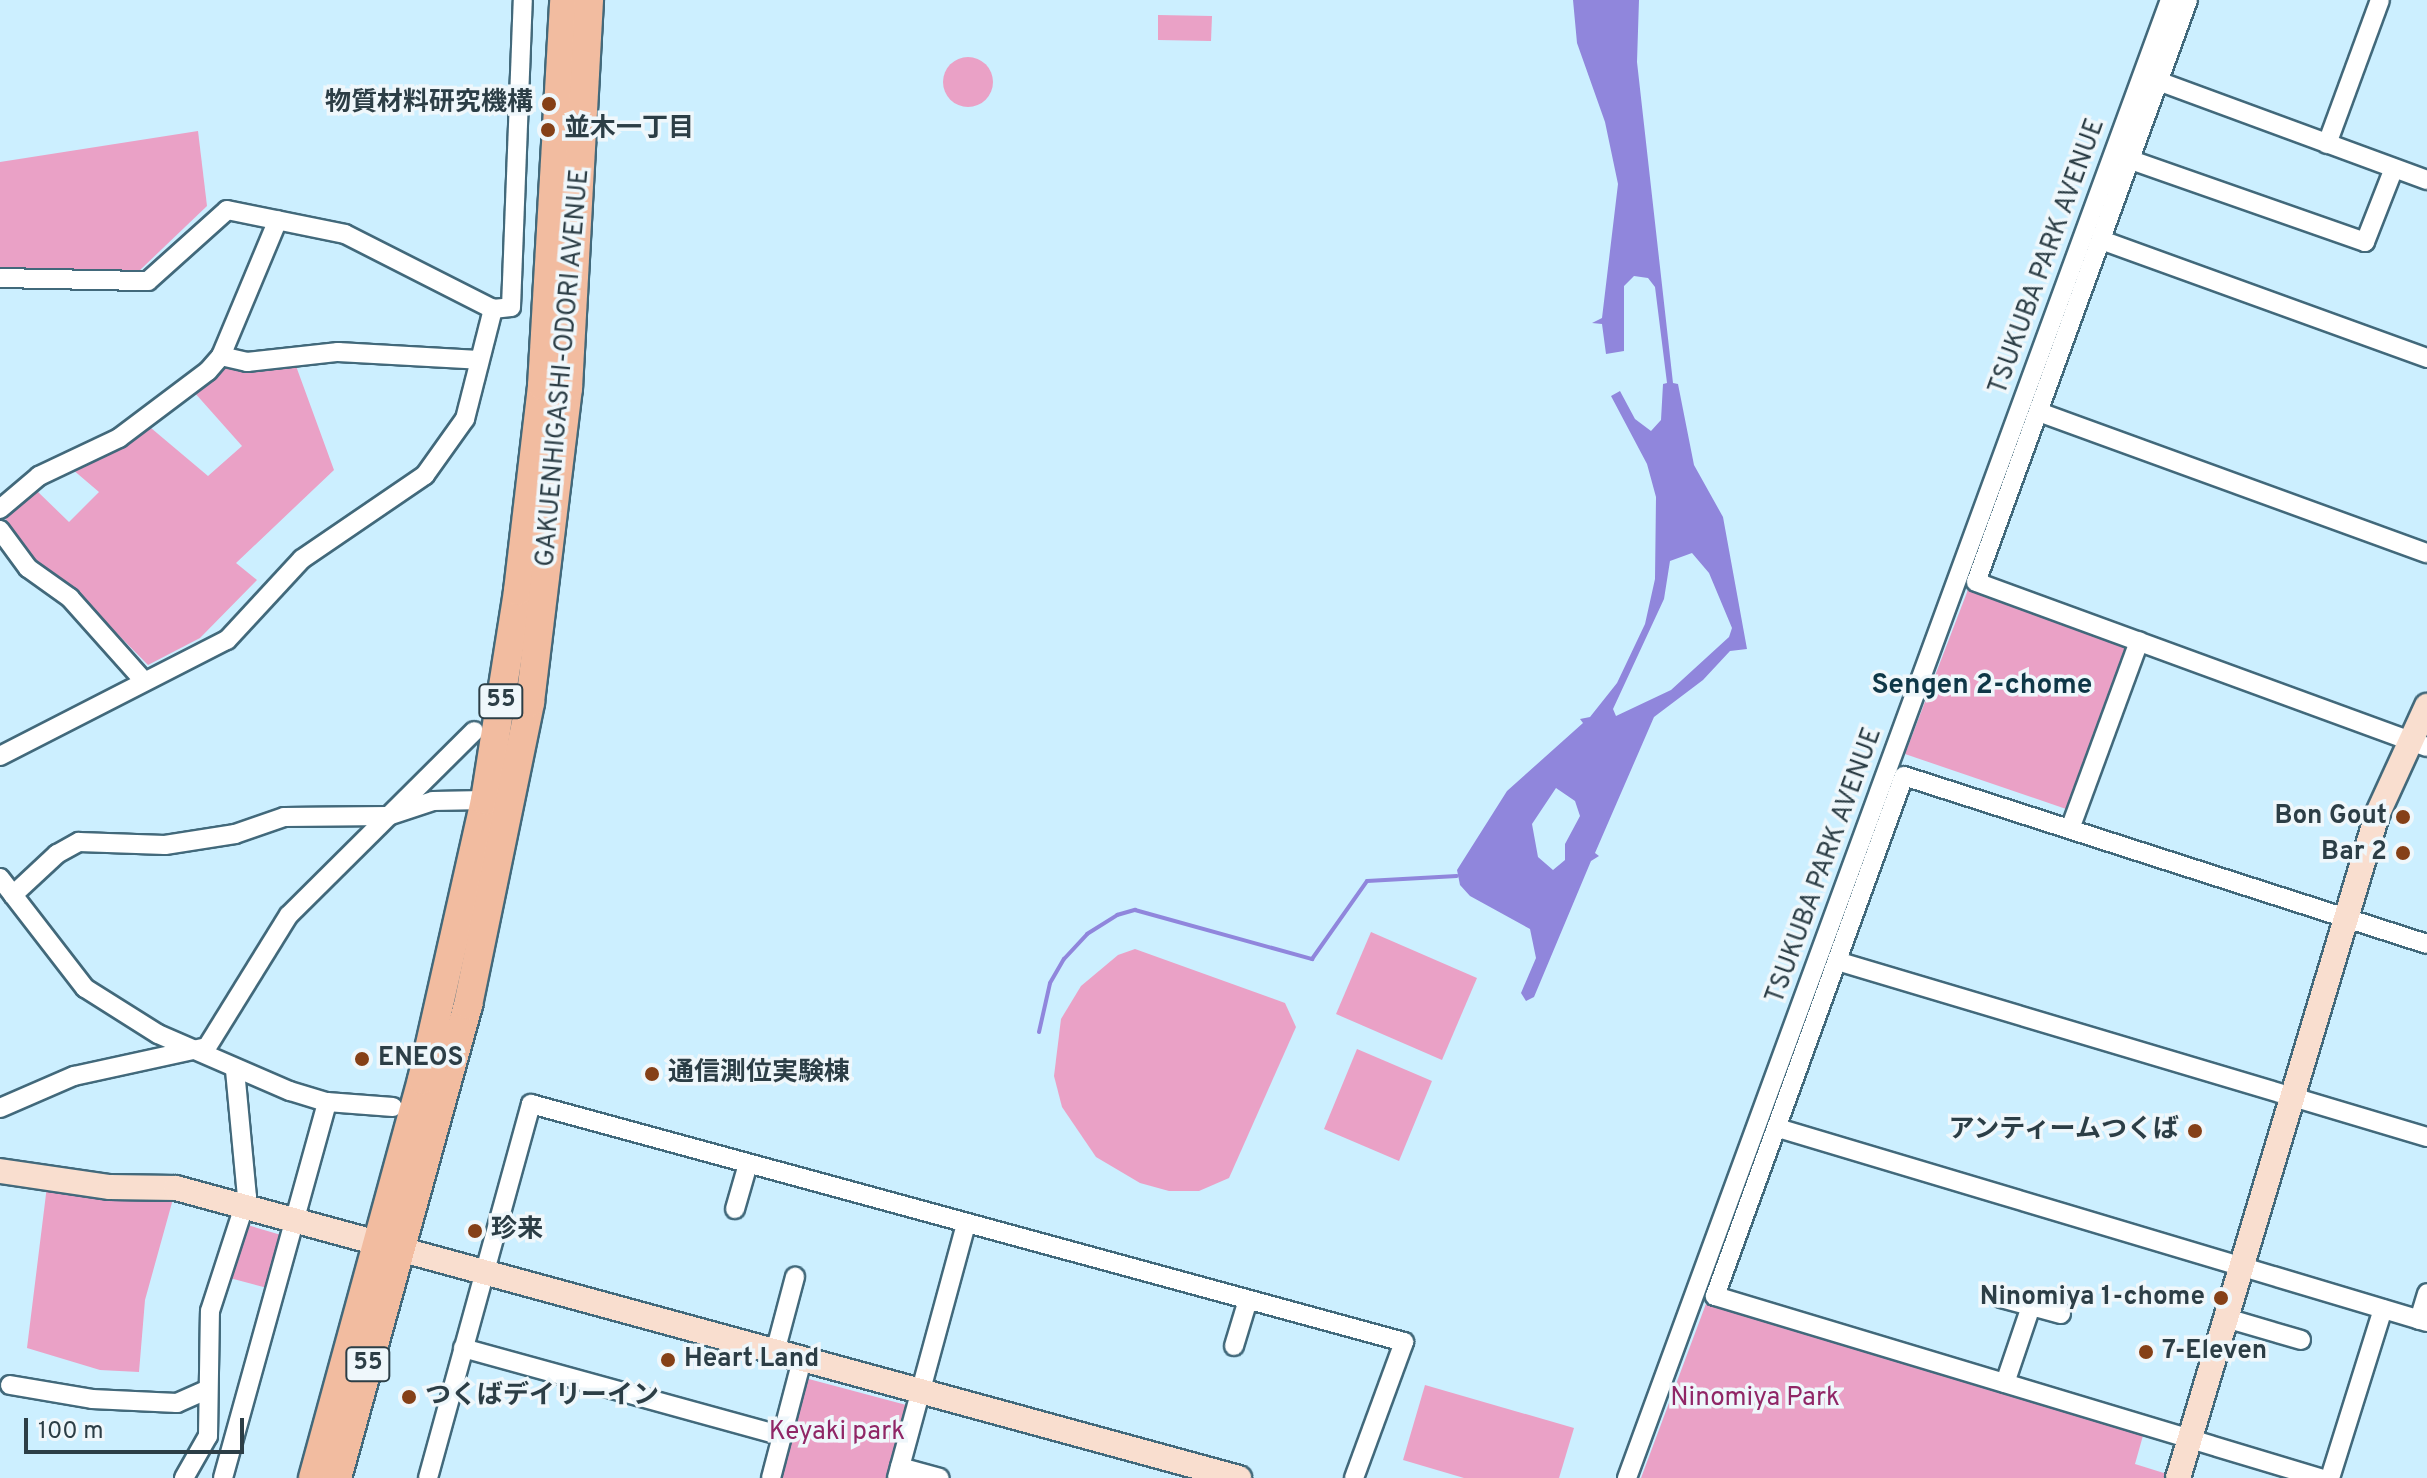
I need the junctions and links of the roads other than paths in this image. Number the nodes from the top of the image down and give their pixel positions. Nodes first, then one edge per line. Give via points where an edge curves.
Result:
1 (523, 0) edge
2 (564, 0) edge
3 (589, 0) edge
4 (2170, 0) edge
5 (2188, 0) edge
6 (2376, 1) edge
7 (2158, 81) junction
8 (2327, 144) junction
9 (2131, 160) junction
10 (2394, 168) junction
11 (2427, 180) edge
12 (278, 220) junction
13 (2104, 241) junction
14 (0, 278) edge
15 (493, 309) junction
16 (221, 356) junction
17 (2427, 358) edge
18 (479, 360) junction
19 (2039, 412) junction
20 (0, 509) edge
21 (0, 530) edge
22 (2427, 553) edge
23 (2139, 641) junction
24 (144, 681) junction
25 (2427, 706) edge
26 (474, 731) dead end
27 (2419, 744) edge
28 (0, 756) edge
29 (485, 800) junction
30 (388, 816) junction
31 (2070, 829) junction
32 (0, 878) edge
33 (13, 895) junction
34 (2345, 918) junction
35 (2427, 944) edge
36 (1837, 961) junction
37 (195, 1052) junction
38 (235, 1071) junction
39 (2292, 1098) junction
40 (327, 1102) junction
41 (393, 1107) dead end
42 (0, 1108) edge
43 (1778, 1128) junction
44 (2427, 1137) edge
45 (748, 1164) junction
46 (0, 1171) edge
47 (243, 1207) junction
48 (735, 1209) dead end
49 (295, 1221) junction
50 (966, 1224) junction
51 (389, 1246) junction
52 (2242, 1267) junction
53 (483, 1273) junction
54 (795, 1277) dead end
55 (2427, 1293) edge
56 (2001, 1298) dead end
57 (1248, 1300) junction
58 (2031, 1306) junction
59 (2383, 1309) junction
60 (2061, 1314) dead end
61 (2226, 1318) junction
62 (2423, 1321) edge
63 (2301, 1340) dead end
64 (1234, 1346) dead end
65 (463, 1348) junction
66 (775, 1352) junction
67 (802, 1360) junction
68 (2005, 1383) junction
69 (10, 1385) dead end
70 (208, 1389) junction
71 (920, 1392) junction
72 (782, 1436) junction
73 (2190, 1439) junction
74 (2257, 1459) junction
75 (898, 1472) edge
76 (184, 1478) edge
77 (223, 1478) edge
78 (313, 1478) edge
79 (337, 1478) edge
80 (428, 1478) edge
81 (771, 1478) edge
82 (940, 1478) edge
83 (1239, 1478) edge
84 (1354, 1478) edge
85 (1627, 1478) edge
86 (2178, 1478) edge
87 (2251, 1478) edge
88 (2320, 1478) edge
89 (2330, 1478) edge

1 - 15 street via 511,307
2 - 29 main road, GAKUENHIGASHI-ODORI AVENUE / 55 via 542,386 518,591
3 - 51 main road, GAKUENHIGASHI-ODORI AVENUE / 55 via 567,403 530,702 468,1005
4 - 85 street, TSUKUBA PARK AVENUE
5 - 7 street
6 - 8 street
7 - 8 street
7 - 9 street
8 - 10 street
9 - 10 street via 2365,242
9 - 13 street
10 - 11 street
12 - 14 street via 227,210 164,271 135,285
12 - 15 street via 345,234
12 - 16 street
13 - 17 street
13 - 19 street
15 - 18 street
16 - 18 street via 247,362 338,352
16 - 20 street via 157,413 119,438 39,476
18 - 24 street via 465,419 425,475 302,559 227,640
19 - 22 street
19 - 23 street via 1976,582
21 - 24 street via 28,568 70,598
23 - 27 street
23 - 31 street
24 - 28 street
25 - 27 street
26 - 30 street
27 - 34 street via 2377,815
29 - 30 street via 433,801
29 - 51 main road, GAKUENHIGASHI-ODORI AVENUE / 55
30 - 33 street via 284,817 235,834 165,845 79,842 57,854
30 - 37 street via 289,915 216,1036
31 - 34 street
31 - 36 street via 1904,776
32 - 33 street
33 - 37 street via 85,988
34 - 35 street
34 - 39 street
36 - 39 street
36 - 43 street
37 - 38 street
37 - 42 street via 160,1054 74,1076
38 - 40 street
38 - 47 street via 247,1197
39 - 44 street
39 - 52 street
40 - 41 street
40 - 49 street
43 - 52 street
43 - 68 street via 1715,1296
45 - 48 street
45 - 50 street
45 - 53 street via 531,1104
46 - 47 street via 110,1187 176,1188
47 - 49 street
47 - 70 street via 210,1311
49 - 51 street
49 - 77 street
50 - 57 street
50 - 71 street
51 - 53 street
51 - 78 main road, GAKUENHIGASHI-ODORI AVENUE / 55
51 - 79 main road, GAKUENHIGASHI-ODORI AVENUE / 55
52 - 59 street
52 - 61 street
53 - 65 street
53 - 66 street
54 - 66 street
55 - 62 street
56 - 58 street
57 - 64 street
57 - 84 street via 1404,1342
58 - 60 street
58 - 68 street
59 - 62 street
59 - 89 street
61 - 63 street
61 - 73 street
65 - 72 street
65 - 80 street
66 - 67 street
67 - 71 street
67 - 72 street
68 - 73 street
69 - 70 street via 92,1399 177,1403
70 - 76 street via 208,1436
71 - 75 street
71 - 83 street
72 - 81 street
73 - 74 street
73 - 86 street
74 - 87 street
74 - 88 street
75 - 82 street

